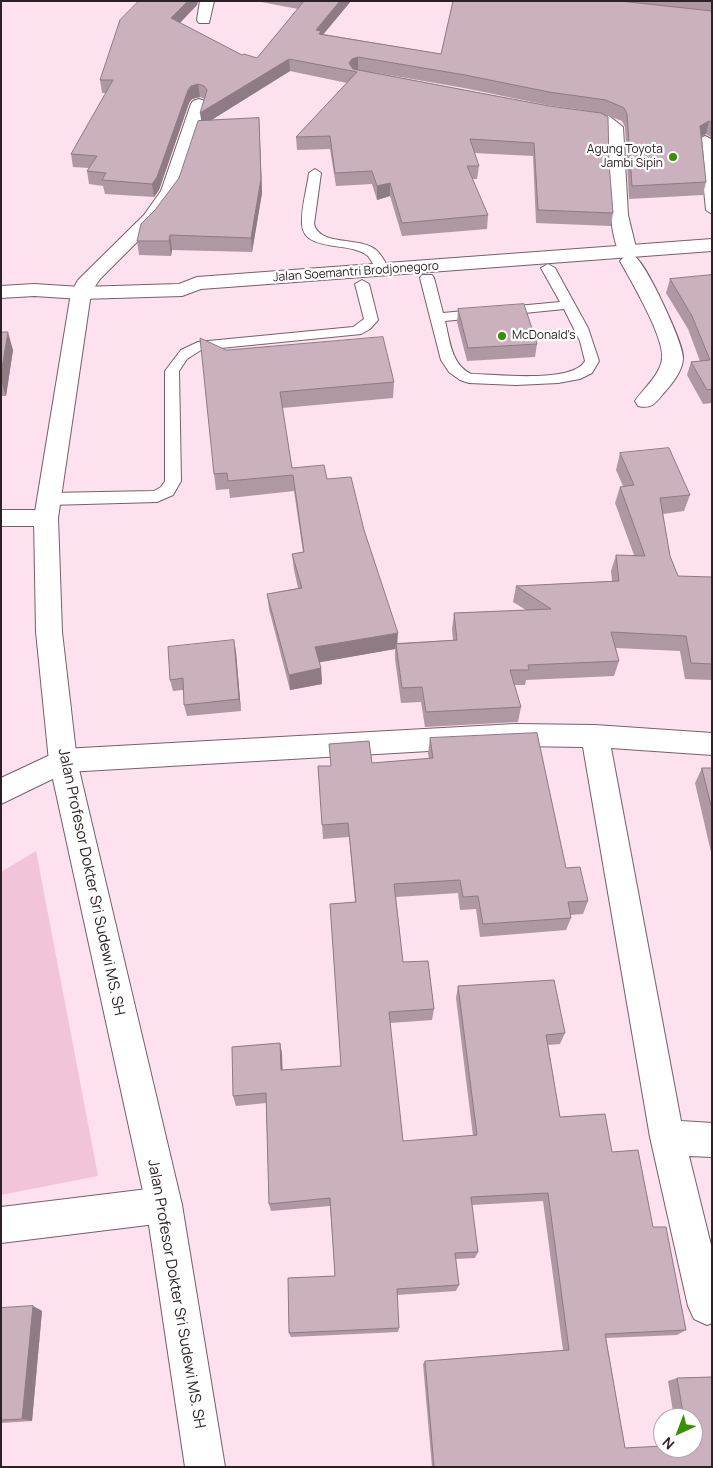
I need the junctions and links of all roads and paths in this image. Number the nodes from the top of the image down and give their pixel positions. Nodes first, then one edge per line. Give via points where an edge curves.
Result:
1 (207, 1) edge
2 (204, 20) dead end
3 (199, 104) dead end
4 (557, 113) edge
5 (706, 139) edge
6 (315, 173) dead end
7 (712, 210) edge
8 (712, 245) edge
9 (712, 254) edge
10 (629, 256) junction
11 (548, 268) junction
12 (383, 270) junction
13 (427, 278) junction
14 (362, 284) junction
15 (1, 292) edge
16 (81, 294) junction
17 (189, 294) junction
18 (568, 305) junction
19 (1, 308) edge
20 (437, 318) junction
21 (646, 401) dead end
22 (48, 508) junction
23 (1, 518) edge
24 (596, 736) junction
25 (712, 744) edge
26 (63, 761) junction
27 (1, 792) edge
28 (667, 1137) junction
29 (712, 1140) edge
30 (164, 1205) junction
31 (1, 1225) edge
32 (707, 1306) dead end
33 (205, 1467) edge

1 - 2 main road
3 - 16 main road via 170,191 150,218 85,284
4 - 10 main road via 603,120 615,127 619,215
5 - 7 lane
6 - 12 lane via 308,224 310,232 321,240 360,247 372,253
8 - 10 main road, Jalan Soemantri Brodjonegoro
9 - 10 main road, Jalan Soemantri Brodjonegoro
10 - 11 main road, Jalan Soemantri Brodjonegoro
10 - 12 main road, Jalan Soemantri Brodjonegoro
10 - 21 main road via 671,344 674,357
11 - 13 main road, Jalan Soemantri Brodjonegoro
11 - 18 lane
12 - 17 main road, Jalan Soemantri Brodjonegoro via 197,283
13 - 14 main road, Jalan Soemantri Brodjonegoro
13 - 20 lane
14 - 17 main road, Jalan Soemantri Brodjonegoro
14 - 22 lane via 371,320 356,331 198,346 176,361 172,371 173,481 167,491 157,496
15 - 16 main road, Jalan Soemantri Brodjonegoro via 34,290
16 - 17 main road, Jalan Soemantri Brodjonegoro
16 - 19 main road via 34,306
16 - 22 main road, Jalan Profesor Dokter Sri Sudewi MS. SH
18 - 20 lane
18 - 20 lane via 590,347 592,363 585,371 568,378 469,378 459,374 448,360
22 - 23 main road
22 - 26 main road, Jalan Profesor Dokter Sri Sudewi MS. SH via 49,632
24 - 25 main road
24 - 26 main road via 515,735
24 - 28 main road
26 - 27 main road
26 - 30 main road, Jalan Profesor Dokter Sri Sudewi MS. SH
28 - 29 main road
28 - 32 main road
30 - 31 main road
30 - 33 main road, Jalan Profesor Dokter Sri Sudewi MS. SH

